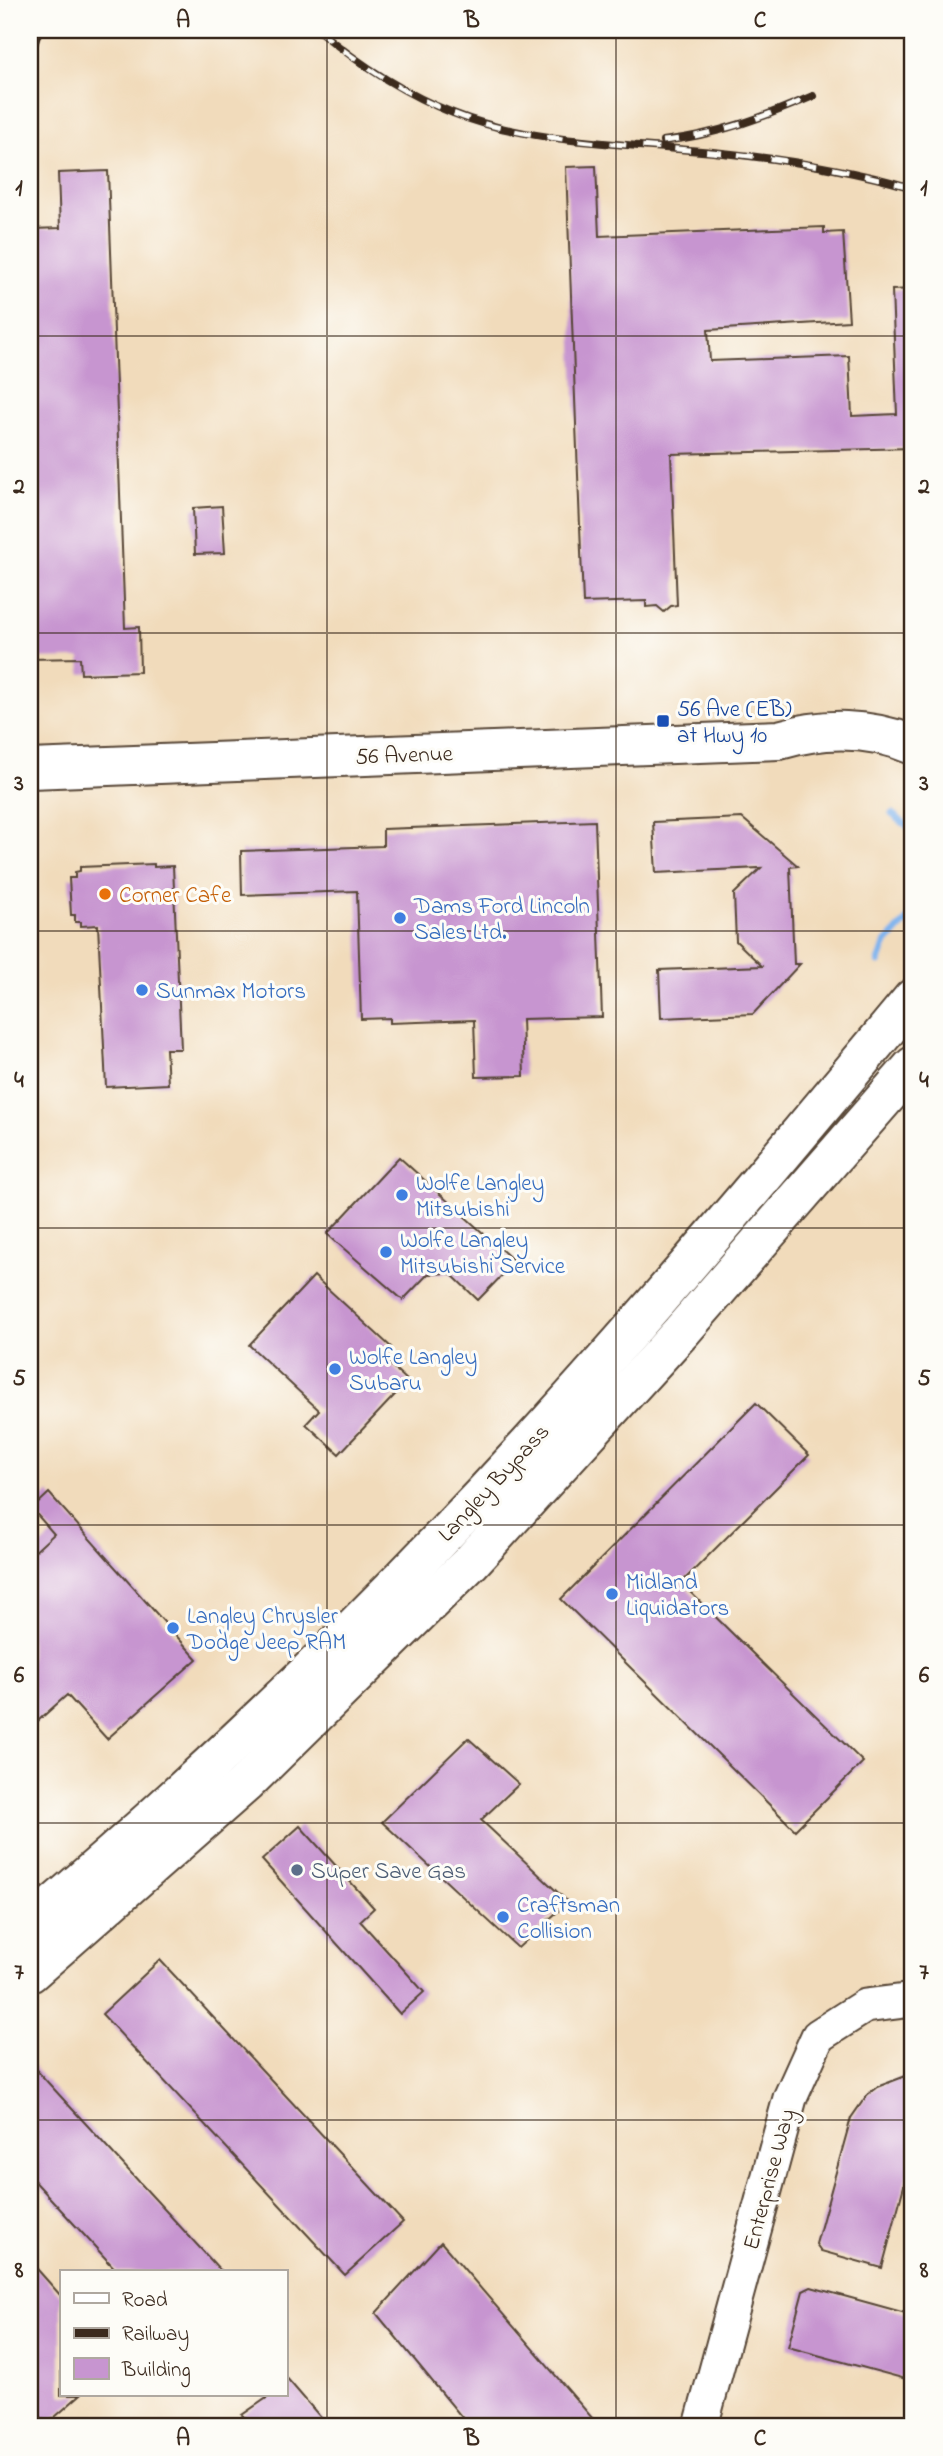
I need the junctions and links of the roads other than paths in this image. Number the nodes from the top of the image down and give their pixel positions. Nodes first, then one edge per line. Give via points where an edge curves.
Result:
1 (779, 740) junction
2 (906, 740) edge
3 (30, 769) edge
4 (913, 770) edge
5 (913, 998) edge
6 (913, 1066) edge
7 (30, 1925) edge
8 (30, 1973) edge
9 (913, 2000) edge
10 (701, 2426) edge

1 - 2 main road, 56 Avenue via 813,730 843,730
1 - 3 main road, 56 Avenue
1 - 4 main road, 56 Avenue
5 - 7 main road, Langley Bypass via 653,1306 427,1553 213,1761
6 - 8 main road, Langley Bypass via 681,1332 471,1562 246,1783
9 - 10 street, Enterprise Way via 865,2006 818,2036 790,2098

